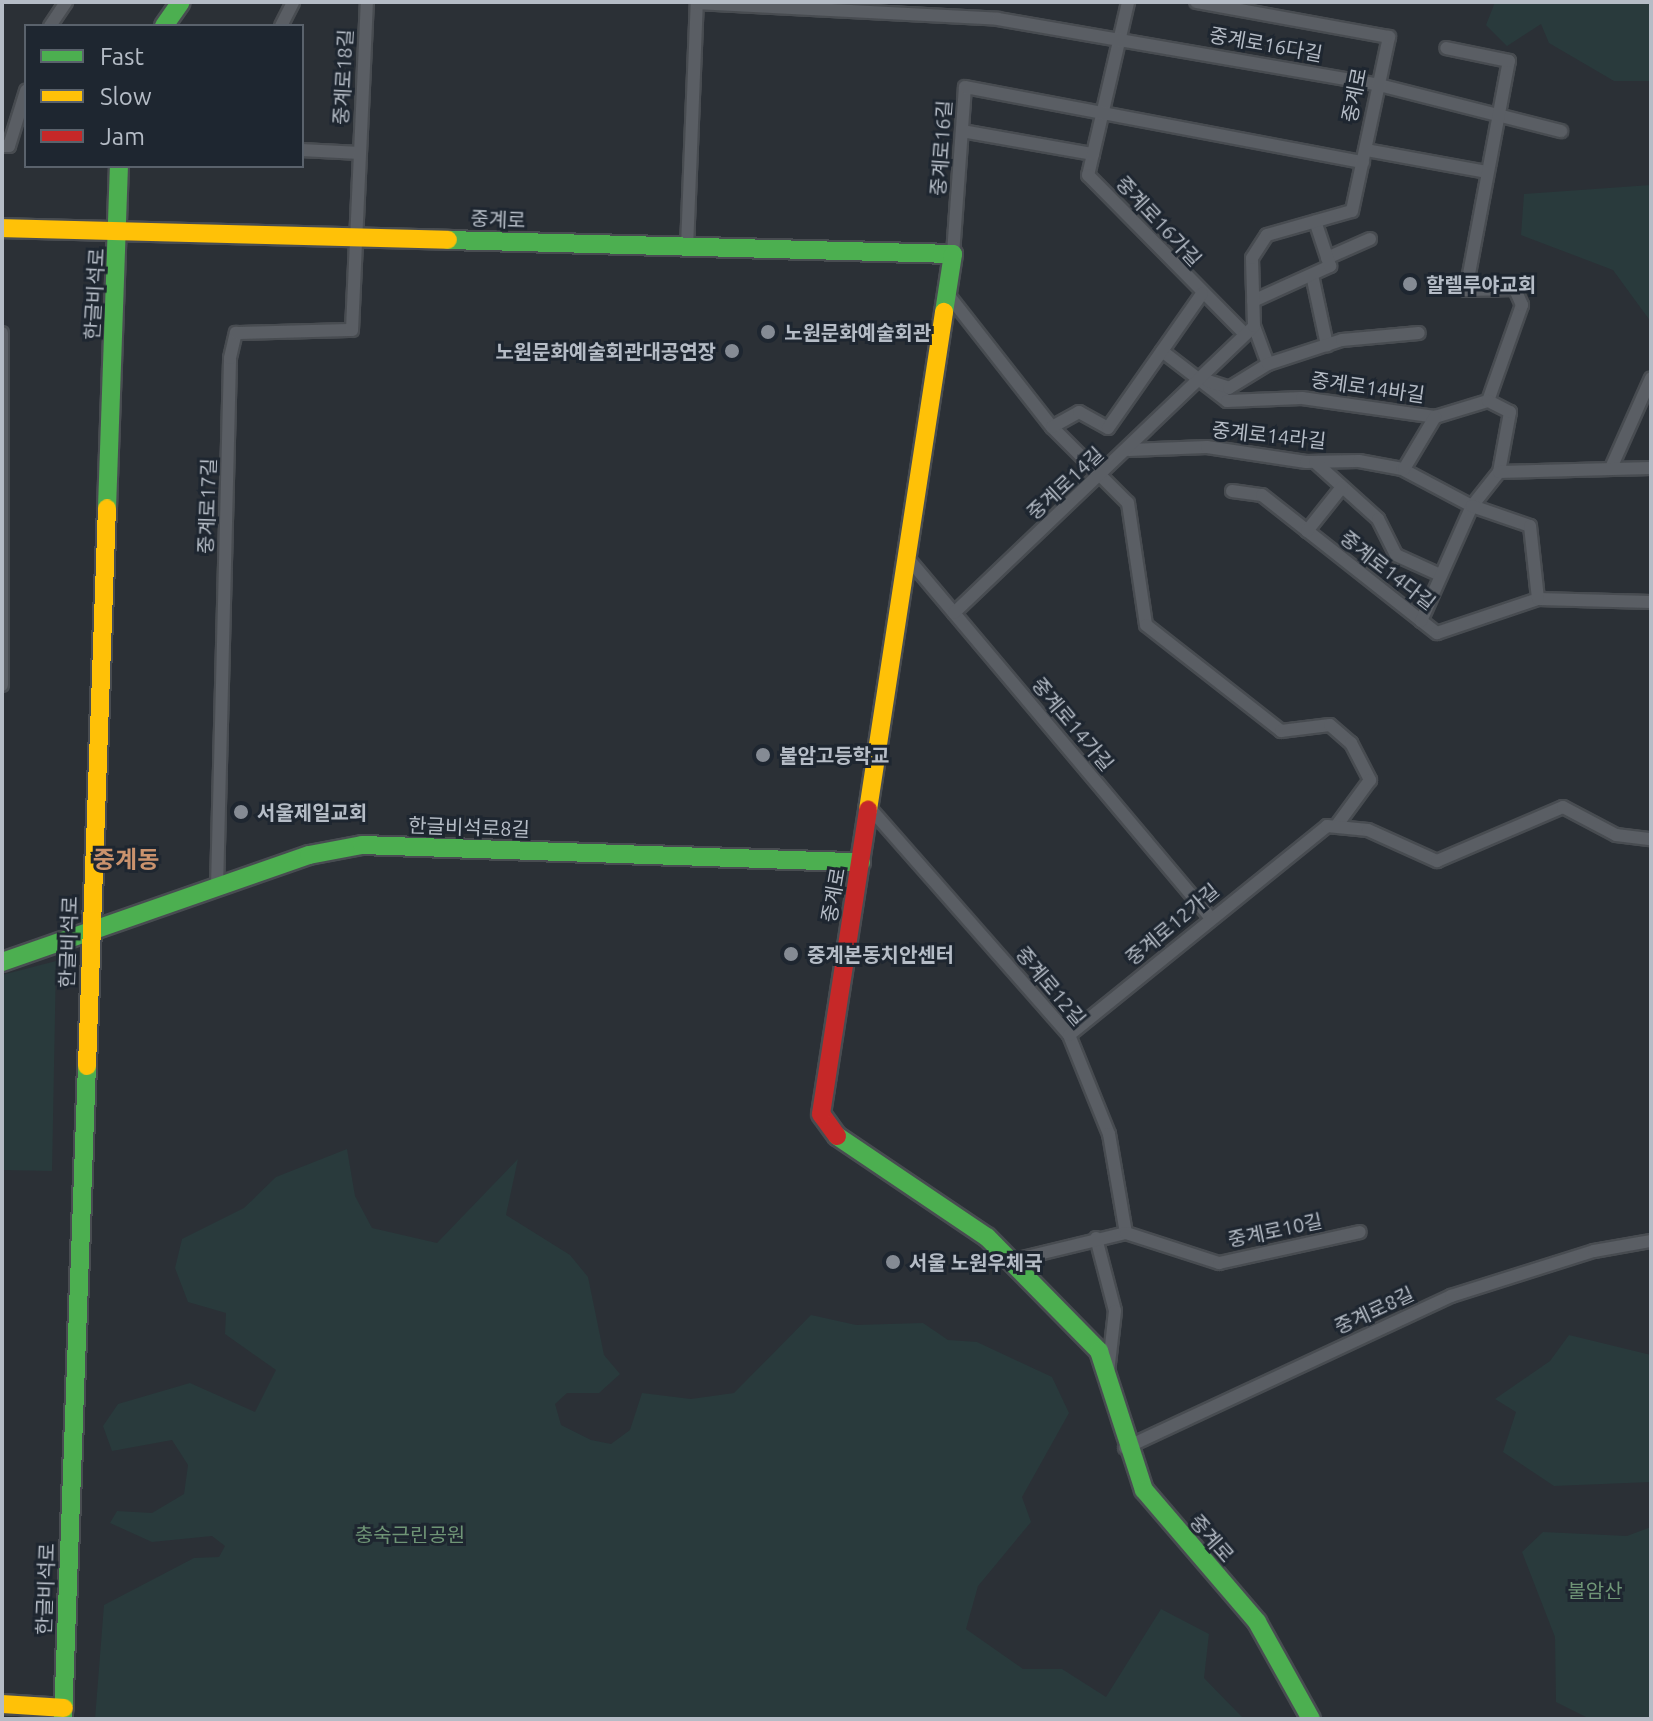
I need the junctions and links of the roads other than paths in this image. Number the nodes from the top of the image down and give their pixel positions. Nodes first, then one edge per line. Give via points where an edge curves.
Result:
1 (66, 2) edge
2 (181, 2) edge
3 (293, 2) edge
4 (367, 2) edge
5 (1128, 2) edge
6 (1196, 2) edge
7 (697, 3) edge
8 (51, 24) edge
9 (165, 24) edge
10 (282, 24) edge
11 (1119, 38) junction
12 (1446, 48) dead end
13 (1379, 85) junction
14 (24, 97) edge
15 (1101, 111) junction
16 (1499, 111) junction
17 (962, 131) junction
18 (1561, 131) dead end
19 (2, 146) edge
20 (304, 150) edge
21 (359, 153) junction
22 (1093, 154) junction
23 (1365, 156) junction
24 (119, 168) edge
25 (1487, 172) junction
26 (1315, 221) junction
27 (2, 228) edge
28 (118, 234) junction
29 (353, 238) junction
30 (1370, 239) dead end
31 (687, 247) junction
32 (953, 254) junction
33 (1327, 258) junction
34 (1312, 275) junction
35 (946, 292) junction
36 (1202, 294) junction
37 (1253, 301) junction
38 (1249, 330) junction
39 (2, 333) edge
40 (1419, 333) dead end
41 (1327, 345) junction
42 (1162, 351) junction
43 (1268, 364) junction
44 (1651, 378) edge
45 (1201, 379) junction
46 (1488, 401) junction
47 (1435, 417) junction
48 (1052, 427) junction
49 (1129, 450) junction
50 (1315, 462) junction
51 (1611, 468) junction
52 (1651, 468) edge
53 (1404, 469) junction
54 (1499, 472) junction
55 (1098, 479) junction
56 (1342, 487) junction
57 (1232, 491) dead end
58 (1472, 506) junction
59 (1307, 531) junction
60 (906, 556) junction
61 (1438, 574) junction
62 (1538, 599) junction
63 (1651, 602) edge
64 (954, 613) junction
65 (1421, 621) junction
66 (2, 685) edge
67 (868, 806) junction
68 (1337, 825) junction
69 (1651, 839) edge
70 (861, 862) junction
71 (217, 888) junction
72 (1210, 917) junction
73 (90, 933) junction
74 (2, 962) edge
75 (1069, 1035) junction
76 (1360, 1232) dead end
77 (1126, 1233) junction
78 (1096, 1238) junction
79 (1651, 1241) edge
80 (1014, 1260) junction
81 (1108, 1374) junction
82 (1125, 1448) junction
83 (2, 1704) edge
84 (63, 1714) edge
85 (1311, 1719) edge

1 - 8 street
2 - 9 street
3 - 10 street
4 - 21 street, 중계로18길
5 - 11 street
6 - 13 street, 중계로 via 1389,37
7 - 11 street, 중계로16다길 via 998,19
7 - 31 street
11 - 13 street, 중계로16다길
11 - 15 street
12 - 16 street via 1509,61
13 - 16 street, 중계로16다길
13 - 23 street, 중계로
14 - 19 street via 9,146
15 - 17 street, 중계로16길 via 965,87
15 - 22 street
15 - 23 street, 중계로16길
16 - 18 street, 중계로16다길
16 - 25 street
17 - 22 street
17 - 32 street, 중계로16길
20 - 21 street, 중계로18길
21 - 29 street, 중계로18길
22 - 36 street, 중계로16가길 via 1088,175
23 - 25 street, 중계로16길
23 - 26 street via 1352,211
24 - 28 street, 한글비석로
25 - 46 street via 1466,290 1515,289 1522,305
26 - 33 street
26 - 37 street via 1267,235 1252,258
27 - 28 street, 중계로
28 - 29 street, 중계로
28 - 73 street, 한글비석로
29 - 31 street, 중계로
29 - 71 street, 중계로17길 via 352,330 236,333 230,358
30 - 33 street
31 - 32 street, 중계로
32 - 35 street, 중계로
33 - 34 street via 1330,266
34 - 37 street
34 - 41 street
35 - 48 street
35 - 60 street, 중계로
36 - 38 street, 중계로16가길
36 - 42 street
37 - 38 street
38 - 43 street
38 - 45 street, 중계로14길
39 - 66 street
40 - 41 street
41 - 43 street
42 - 45 street
42 - 48 street via 1108,428 1079,412
43 - 45 street via 1229,388
44 - 51 street
45 - 47 street, 중계로14바길 via 1227,401 1302,398
45 - 49 street, 중계로14길
46 - 47 street, 중계로14바길
46 - 54 street via 1510,412
47 - 53 street
48 - 55 street
49 - 50 street, 중계로14라길 via 1262,450
49 - 55 street, 중계로14길
50 - 53 street, 중계로14라길
50 - 56 street
51 - 52 street
51 - 54 street
53 - 58 street, 중계로14라길
54 - 58 street
55 - 64 street, 중계로14길
55 - 68 street via 1128,503 1146,625 1281,731 1330,725 1351,743 1370,780
56 - 59 street
56 - 61 street via 1378,519 1396,555
57 - 59 street, 중계로14다길 via 1262,495
58 - 61 street
58 - 62 street, 중계로14라길 via 1530,526
59 - 65 street, 중계로14다길
60 - 64 street, 중계로14가길
60 - 67 street, 중계로
61 - 65 street
62 - 63 street, 중계로14다길
62 - 65 street, 중계로14다길 via 1437,633
64 - 72 street, 중계로14가길
67 - 70 street, 중계로
67 - 75 street, 중계로12길
68 - 69 street via 1368,830 1437,861 1563,807 1591,826
68 - 72 street, 중계로12가길 via 1299,842
70 - 71 street, 한글비석로8길 via 362,845 309,855
70 - 80 street, 중계로 via 828,1044 821,1104 827,1130
71 - 73 street, 한글비석로8길
72 - 75 street, 중계로12가길
73 - 74 street, 한글비석로8길
73 - 84 street, 한글비석로
75 - 77 street, 중계로12길 via 1109,1134
76 - 77 street, 중계로10길 via 1219,1263
77 - 78 street, 중계로10길
78 - 80 street, 중계로10길
78 - 81 street, 중계로 via 1115,1311
79 - 82 street, 중계로8길 via 1594,1251 1451,1296
80 - 81 street, 중계로 via 1099,1351
81 - 82 street, 중계로
82 - 85 street, 중계로 via 1144,1490 1257,1622
83 - 84 street

